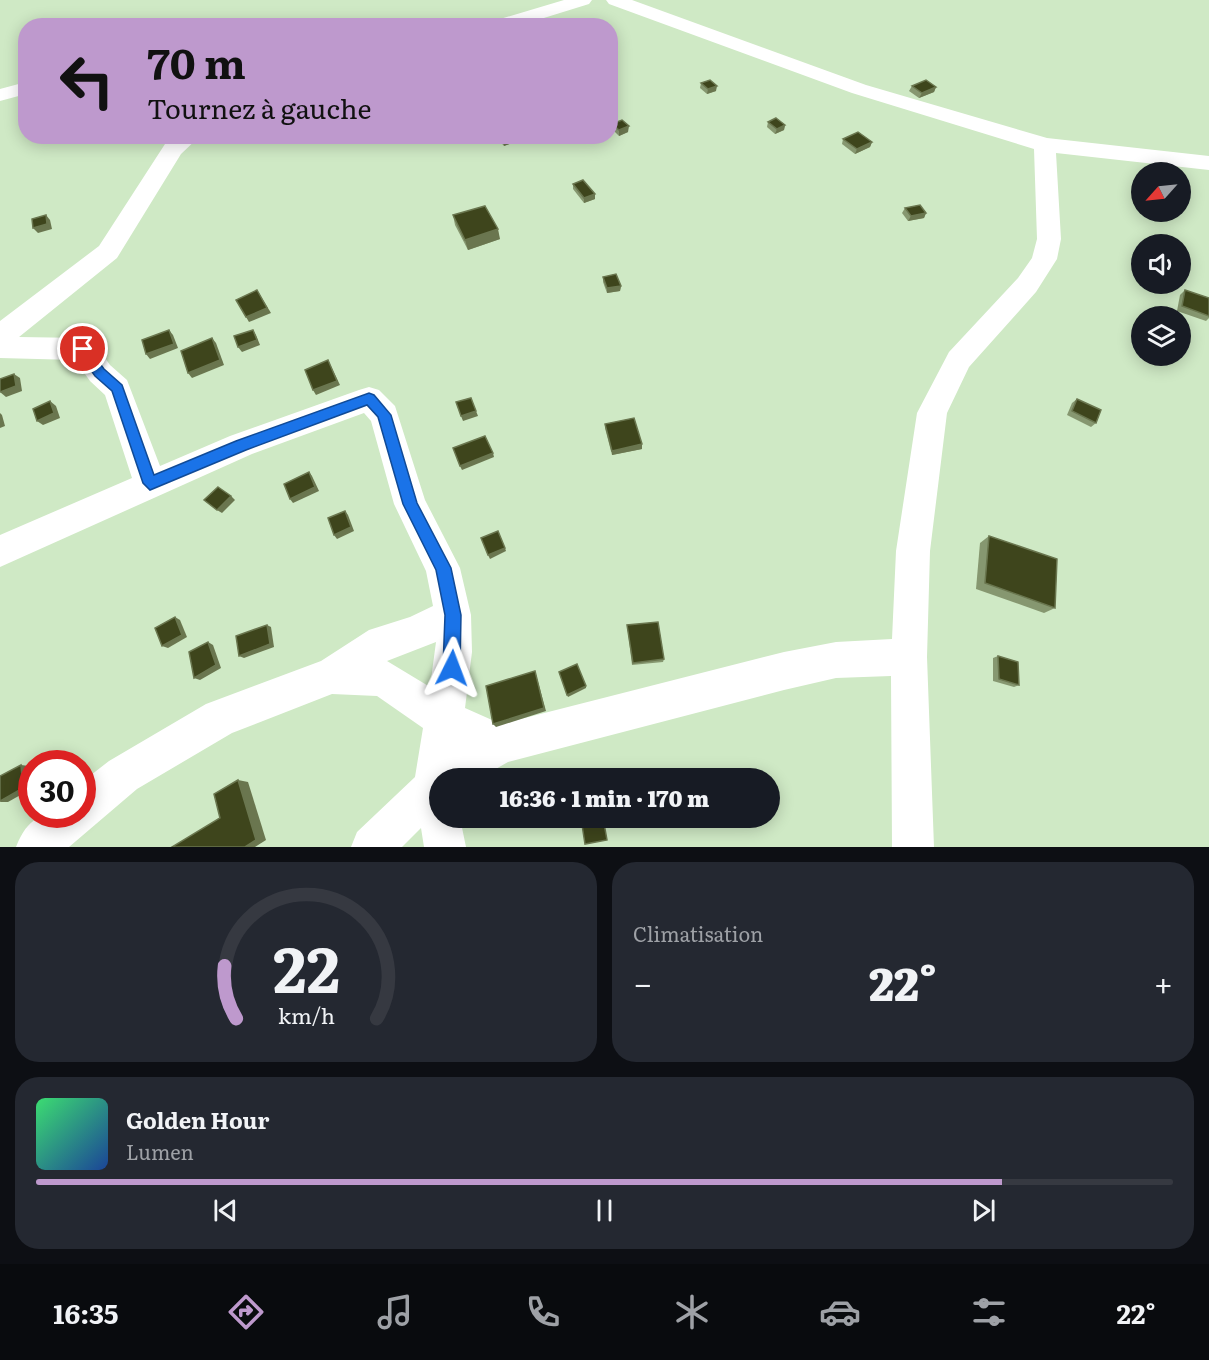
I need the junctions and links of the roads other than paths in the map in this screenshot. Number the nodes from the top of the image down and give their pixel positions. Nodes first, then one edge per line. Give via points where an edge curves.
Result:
1 (583, 0) edge
2 (615, 0) edge
3 (523, 18) edge
4 (18, 90) edge
5 (0, 95) edge
6 (179, 144) edge
7 (1046, 145) junction
8 (1209, 163) edge
9 (0, 336) edge
10 (0, 347) edge
11 (150, 483) junction
12 (0, 550) edge
13 (453, 615) junction
14 (909, 657) junction
15 (332, 675) junction
16 (443, 718) junction
17 (500, 744) junction
18 (440, 768) edge
19 (472, 768) edge
20 (96, 797) edge
21 (429, 804) edge
22 (59, 828) edge
23 (443, 828) edge
24 (37, 847) edge
25 (372, 847) edge
26 (445, 847) edge
27 (913, 847) edge

1 - 3 street
2 - 7 street via 859,89
4 - 5 street
6 - 9 street via 108,252
7 - 8 street
7 - 14 street via 1048,239 1044,259 1027,285 959,360 932,413 913,551
10 - 11 street via 83,349 117,388
11 - 12 street
11 - 13 street via 369,399 384,415 410,504 443,568
13 - 15 street via 382,644
13 - 16 street via 454,651
14 - 17 street via 836,660 784,671
14 - 27 street
15 - 16 street via 382,678
15 - 20 street via 220,718 123,775
16 - 17 street
16 - 18 street
17 - 19 street
21 - 25 street
22 - 24 street
23 - 26 street

